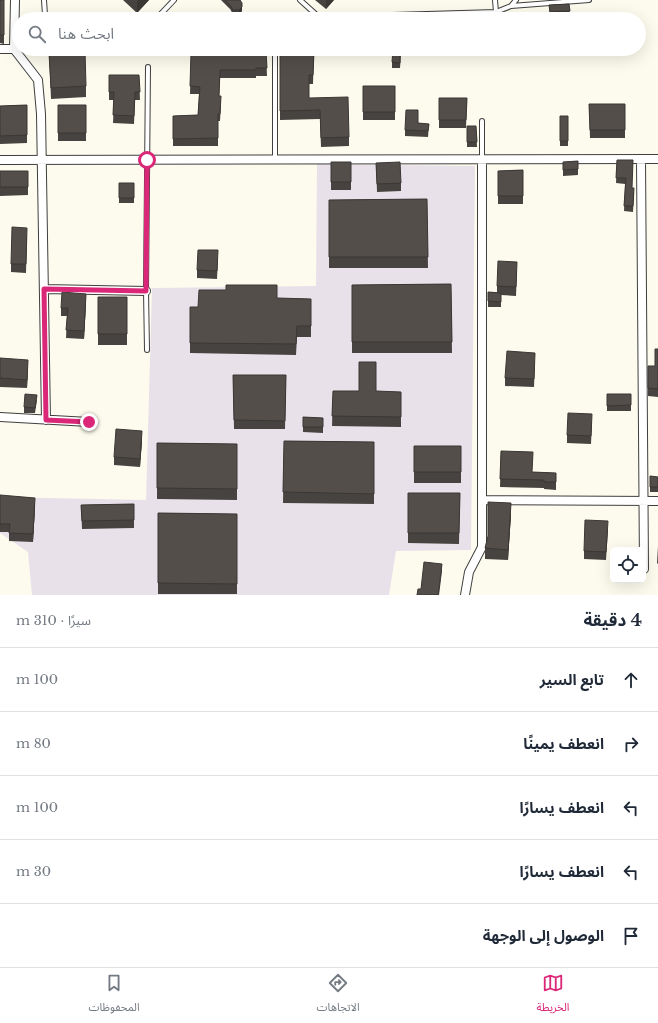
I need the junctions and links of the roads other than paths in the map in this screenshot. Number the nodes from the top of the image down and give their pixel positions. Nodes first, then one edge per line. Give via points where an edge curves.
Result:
1 (15, 0) edge
2 (44, 0) edge
3 (174, 0) edge
4 (300, 0) edge
5 (495, 0) edge
6 (516, 0) edge
7 (589, 0) edge
8 (511, 6) junction
9 (15, 12) edge
10 (45, 12) edge
11 (163, 12) edge
12 (313, 12) edge
13 (496, 12) joint
14 (0, 49) edge
15 (12, 49) edge
16 (19, 56) edge
17 (276, 56) edge
18 (148, 67) dead end
19 (482, 121) dead end
20 (482, 159) junction
21 (641, 159) junction
22 (658, 159) edge
23 (0, 160) edge
24 (42, 160) junction
25 (147, 160) junction
26 (275, 160) junction
27 (44, 289) junction
28 (146, 291) junction
29 (147, 350) dead end
30 (0, 417) edge
31 (46, 420) junction
32 (89, 422) dead end
33 (482, 500) junction
34 (643, 500) junction
35 (658, 501) edge
36 (644, 547) edge
37 (465, 595) edge

1 - 9 street
2 - 10 lane
3 - 11 lane
4 - 12 lane
5 - 13 lane
6 - 8 lane
7 - 8 lane
8 - 13 lane
14 - 15 street
16 - 24 street via 38,80
17 - 26 lane
18 - 25 lane
19 - 20 lane
20 - 21 street
20 - 26 street
20 - 33 street
21 - 22 street
21 - 34 street
23 - 24 street
24 - 25 street
24 - 27 street
25 - 26 street
25 - 28 lane
27 - 28 street
27 - 31 street
28 - 29 lane
30 - 31 street
31 - 32 street
33 - 34 street
33 - 37 street via 482,547 469,572
34 - 35 street
34 - 36 street

